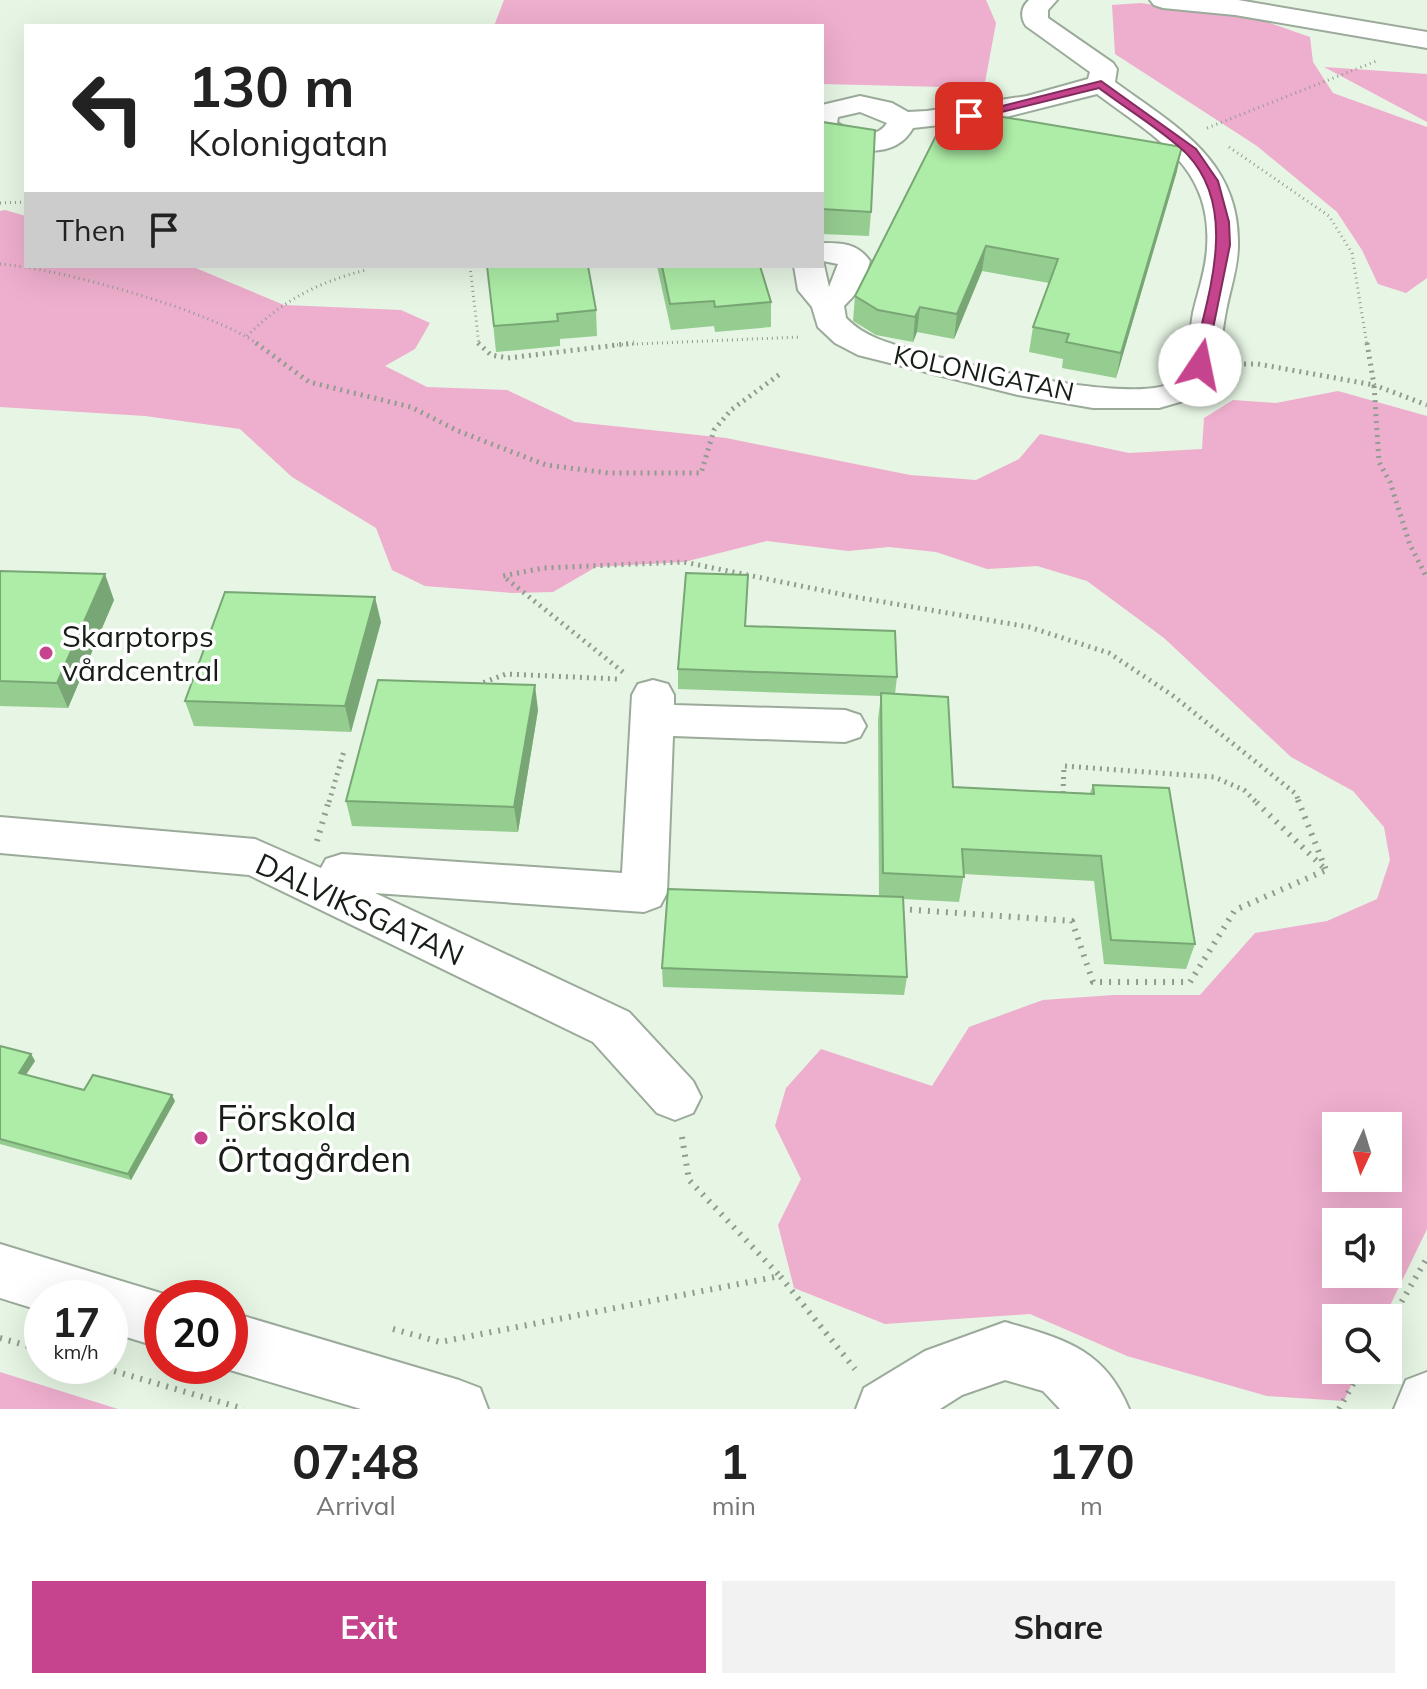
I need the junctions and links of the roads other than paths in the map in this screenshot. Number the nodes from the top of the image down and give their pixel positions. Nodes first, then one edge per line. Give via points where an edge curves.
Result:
1 (1044, 0) edge
2 (1163, 0) edge
3 (1427, 40) edge
4 (1101, 84) junction
5 (824, 116) edge
6 (902, 121) junction
7 (824, 128) edge
8 (824, 252) edge
9 (810, 268) edge
10 (832, 314) junction
11 (845, 726) dead end
12 (0, 835) edge
13 (318, 887) junction
14 (675, 1097) road end
15 (0, 1271) edge
16 (30, 1280) edge
17 (248, 1346) edge
18 (875, 1395) edge
19 (1427, 1401) edge
20 (459, 1409) edge
21 (1100, 1409) edge
22 (1423, 1409) edge

1 - 4 street via 1035,8 1035,21 1104,69
2 - 3 street
4 - 6 street via 969,116
4 - 10 street, KOLONIGATAN via 1191,152 1212,181 1223,245 1200,365 1190,385 1165,397 1078,395 1027,387 855,341
5 - 6 street via 836,107 860,104 884,108
6 - 7 street via 892,136 862,143
8 - 10 street via 842,252 855,267
9 - 10 street via 815,293
11 - 13 street via 646,699 644,893 342,872
12 - 13 street, DALVIKSGATAN via 255,857
13 - 14 street, DALVIKSGATAN via 611,1027
15 - 16 street
17 - 20 street
18 - 21 street via 1005,1351 1060,1367
19 - 22 street

